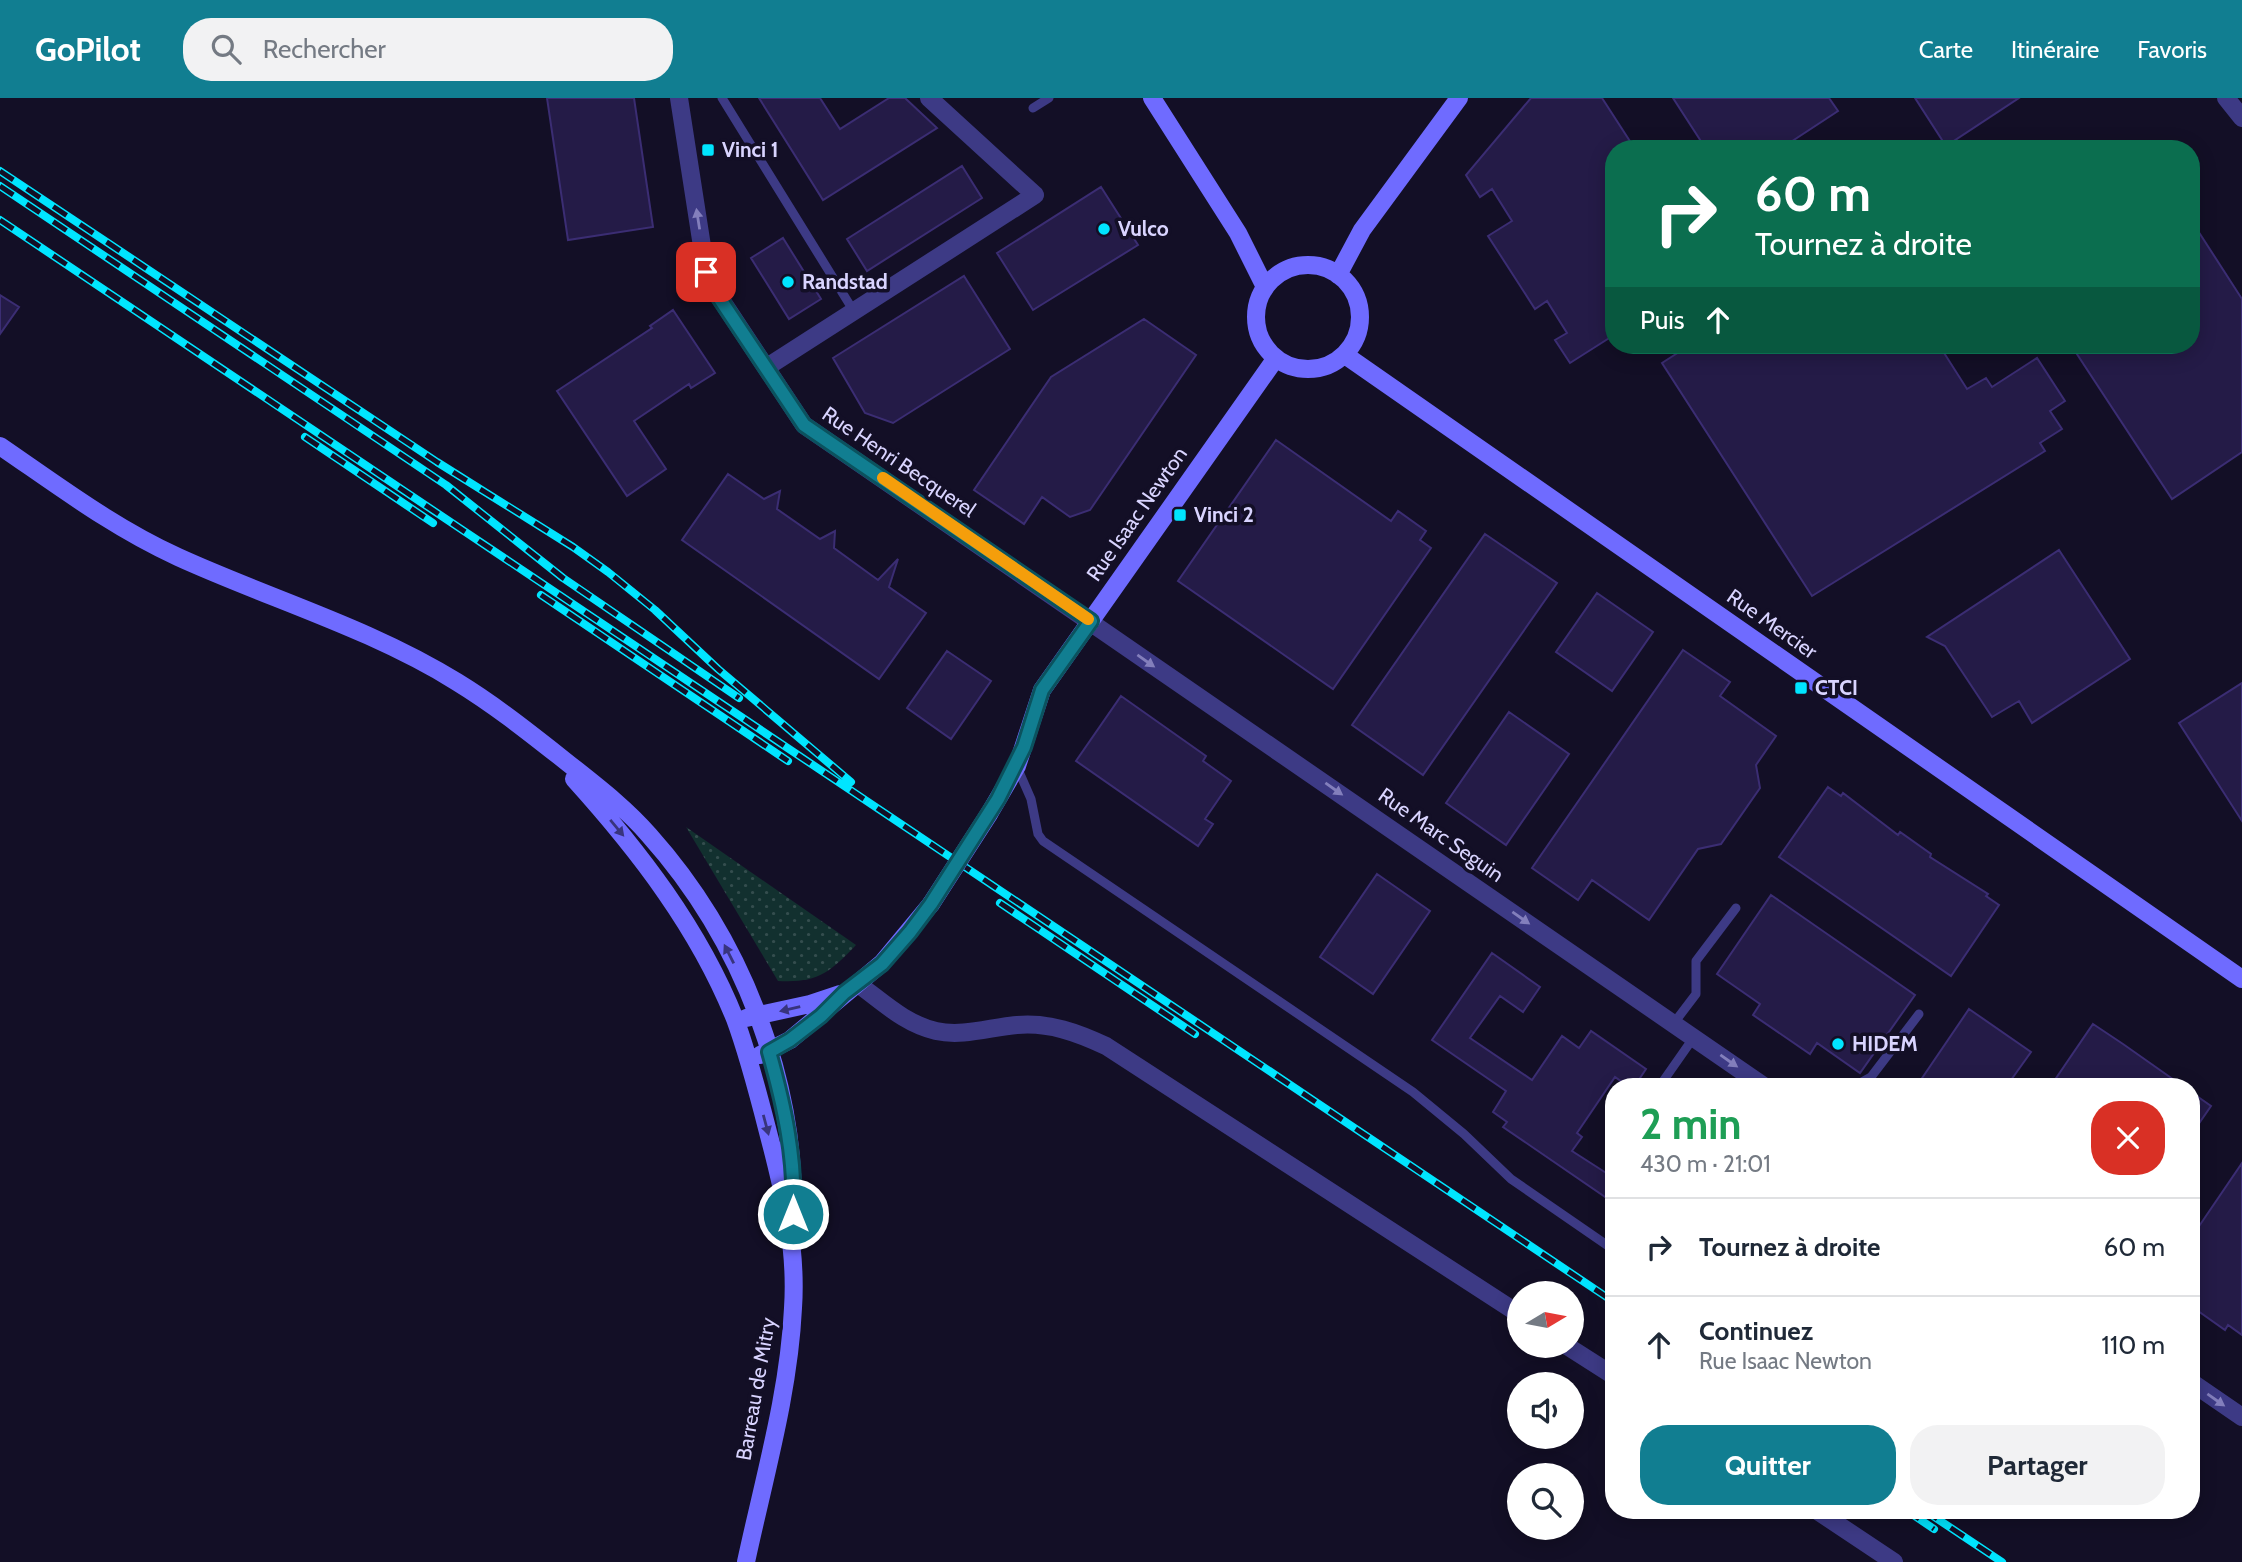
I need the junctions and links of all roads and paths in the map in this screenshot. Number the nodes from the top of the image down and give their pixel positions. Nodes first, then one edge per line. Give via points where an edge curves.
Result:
1 (679, 98) edge
2 (722, 98) edge
3 (929, 98) edge
4 (1049, 98) edge
5 (1152, 98) edge
6 (1460, 98) edge
7 (2226, 98) edge
8 (1033, 108) dead end
9 (2242, 118) edge
10 (1338, 275) junction
11 (1265, 287) junction
12 (853, 310) junction
13 (1345, 355) junction
14 (1276, 358) junction
15 (767, 367) junction
16 (0, 446) edge
17 (1091, 621) junction
18 (539, 740) junction
19 (1017, 766) junction
20 (1737, 908) dead end
21 (2242, 979) edge
22 (851, 989) junction
23 (1919, 1014) dead end
24 (757, 1016) junction
25 (735, 1020) junction
26 (1674, 1023) junction
27 (1695, 1037) junction
28 (769, 1052) junction
29 (748, 1060) junction
30 (1665, 1078) edge
31 (1752, 1078) edge
32 (1869, 1078) edge
33 (792, 1232) junction
34 (1605, 1244) edge
35 (1507, 1306) edge
36 (1584, 1357) edge
37 (1605, 1370) edge
38 (2200, 1388) edge
39 (2242, 1417) edge
40 (1830, 1519) edge
41 (746, 1562) edge
42 (1894, 1562) edge

15 -> 1 street, Rue Henri Becquerel via 706,272
2 - 12 lane
3 - 12 street via 1035,195
4 - 8 lane
5 - 11 street via 1238,233
6 - 10 street via 1362,230
7 - 9 street
10 - 11 street via 1307,265 1276,275
10 - 13 street via 1359,304 1360,322
11 - 14 street via 1257,303 1256,321 1260,339
12 - 15 street
13 - 14 street via 1316,369 1300,369
13 - 21 street, Rue Mercier
14 - 17 street, Rue Isaac Newton
15 - 17 street, Rue Henri Becquerel via 804,425
16 - 18 street via 142,539 400,652 456,681
17 - 19 street, Rue Isaac Newton via 1042,690
17 -> 26 street, Rue Marc Seguin
24 -> 18 street via 714,925 657,845 607,794
18 -> 25 street, Barreau de Mitry via 629,842 668,896 699,945
19 - 22 street, Rue Isaac Newton, bridge via 931,904 888,956
19 - 34 lane via 1043,841 1413,1092 1511,1179
20 - 26 lane via 1696,961 1696,994
22 -> 24 street
22 - 28 street, Rue Isaac Newton
22 - 35 street via 936,1031 1038,1025 1080,1034 1106,1046
23 - 32 lane
24 - 25 street
24 - 28 street
25 - 29 street, Barreau de Mitry
26 - 27 street, Rue Marc Seguin
27 - 30 lane
27 -> 31 street, Rue Marc Seguin
28 - 29 street, Rue Isaac Newton
28 - 33 street via 792,1153
29 -> 33 street, Barreau de Mitry
33 - 41 street, Barreau de Mitry via 793,1307 786,1376
36 - 37 street
38 -> 39 street
40 - 42 street

